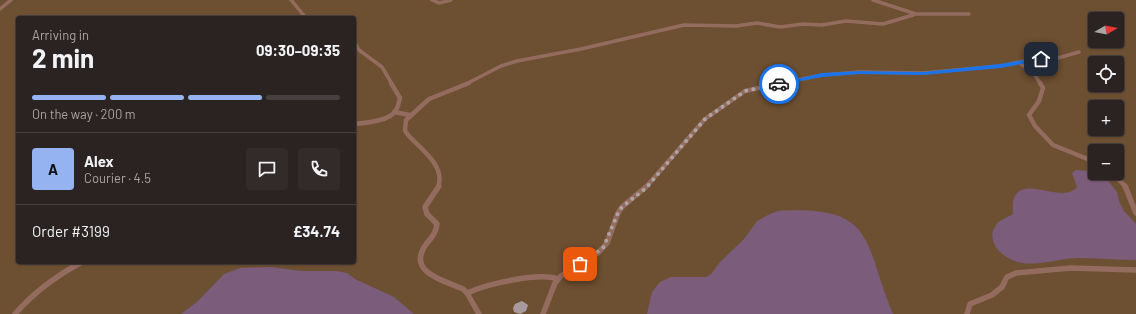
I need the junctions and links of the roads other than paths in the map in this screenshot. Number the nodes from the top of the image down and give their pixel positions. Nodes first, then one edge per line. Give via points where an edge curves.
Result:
1 (11, 0) edge
2 (291, 0) edge
3 (432, 0) edge
4 (451, 0) edge
5 (873, 0) edge
6 (0, 9) edge
7 (969, 14) dead end
8 (913, 15) dead end
9 (304, 16) edge
10 (356, 45) edge
11 (1079, 52) dead end
12 (1021, 64) dead end
13 (394, 112) junction
14 (410, 115) junction
15 (356, 124) edge
16 (1088, 159) edge
17 (1119, 180) edge
18 (1136, 213) edge
19 (79, 264) edge
20 (1136, 270) edge
21 (558, 279) junction
22 (467, 293) junction
23 (15, 314) edge
24 (480, 314) edge
25 (542, 314) edge
26 (967, 314) edge

1 - 6 lane
2 - 9 lane
3 - 4 lane via 439,3
5 - 7 lane via 916,14
8 - 14 lane via 883,24 843,21 780,27 757,23 728,26 684,25 662,29 581,49 511,62 472,82 433,97
10 - 13 lane via 359,50 382,67 398,92 400,98
11 - 21 lane via 1058,58 930,73 860,72 822,75 745,91 705,119 646,188 622,207 603,248
12 - 16 lane via 1034,74 1043,88 1040,101 1029,115 1035,126 1053,145
13 - 14 lane
13 - 15 lane via 384,119
14 - 22 lane via 406,120 405,130 438,169 441,180 438,190 426,207 427,214 437,224 437,229 421,250 418,256 419,263 432,275
17 - 18 lane via 1127,188
19 - 23 lane via 36,291
20 - 26 lane via 1072,268 1016,273 1007,278 1002,287 992,295 970,304
21 - 22 lane via 550,276 488,285
21 - 25 lane
22 - 24 lane

